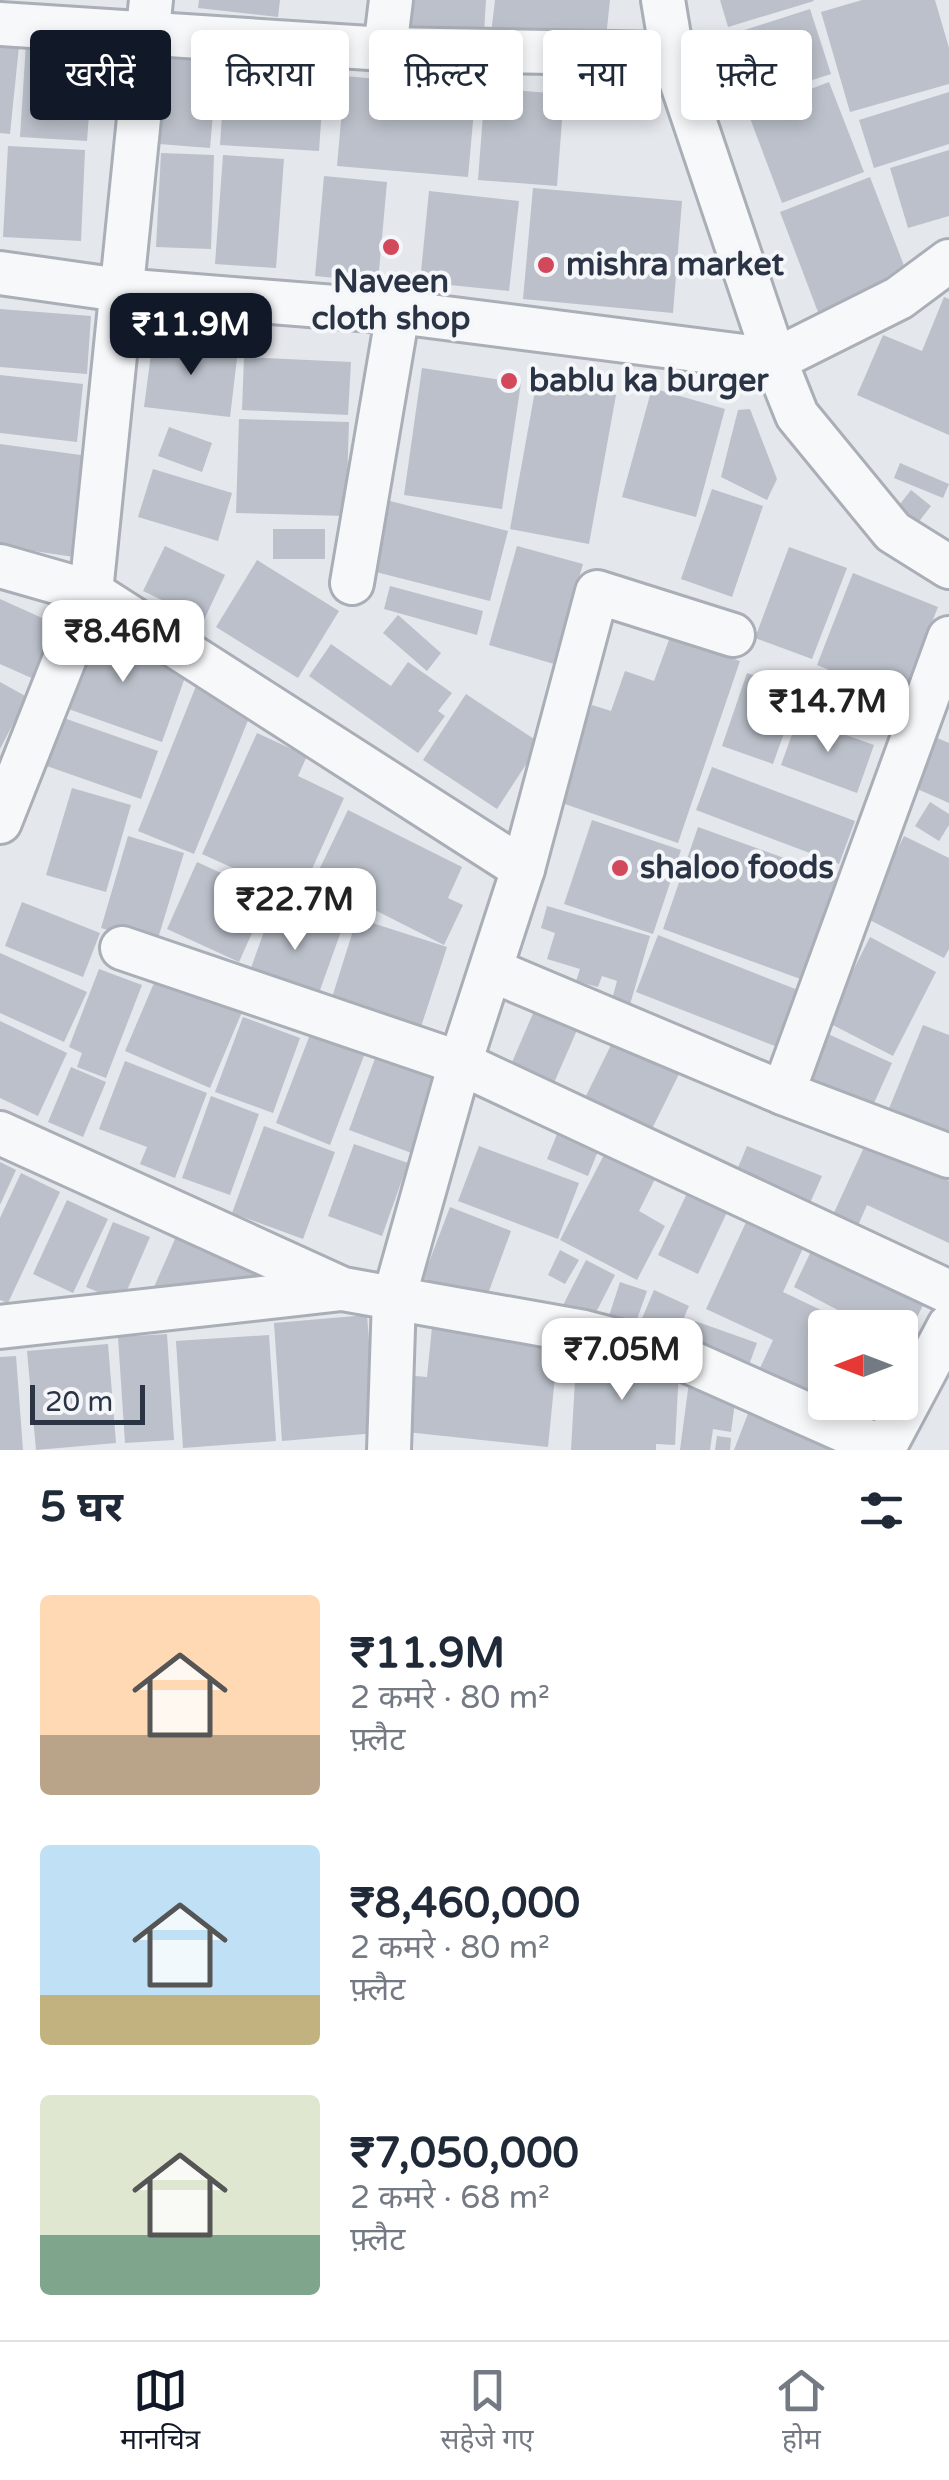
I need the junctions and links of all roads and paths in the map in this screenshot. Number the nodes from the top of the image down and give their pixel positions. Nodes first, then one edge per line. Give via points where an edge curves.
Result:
1 (391, 0) edge
2 (663, 0) edge
3 (149, 17) edge
4 (0, 24) edge
5 (388, 30) edge
6 (369, 47) edge
7 (523, 51) edge
8 (672, 54) junction
9 (949, 261) edge
10 (0, 273) edge
11 (120, 290) junction
12 (398, 312) junction
13 (775, 360) junction
14 (0, 566) edge
15 (949, 567) edge
16 (352, 583) dead end
17 (91, 592) junction
18 (733, 636) dead end
19 (949, 638) edge
20 (0, 822) edge
21 (524, 869) junction
22 (122, 948) dead end
23 (491, 970) junction
24 (460, 1063) junction
25 (783, 1093) junction
26 (0, 1133) edge
27 (949, 1156) edge
28 (344, 1289) junction
29 (949, 1292) edge
30 (394, 1298) junction
31 (949, 1326) edge
32 (0, 1327) edge
33 (883, 1449) edge
34 (389, 1450) edge

1 - 5 street
2 - 8 street
3 - 4 street
3 - 6 street
3 - 11 street
7 - 8 street
8 - 13 street
9 - 13 street via 899,298
10 - 11 street
11 - 12 street
11 - 17 street
12 - 13 street
12 - 16 street
13 - 15 street via 797,415 893,532
14 - 17 street
17 - 20 street
17 - 21 street
18 - 21 street via 596,592
19 - 25 street
21 - 23 street
22 - 24 street
23 - 24 street
23 - 25 street
24 - 29 street
24 - 30 street
25 - 27 street
26 - 28 street
28 - 30 street
28 - 32 street
30 - 33 street via 674,1355
30 - 34 street
31 - 33 street

